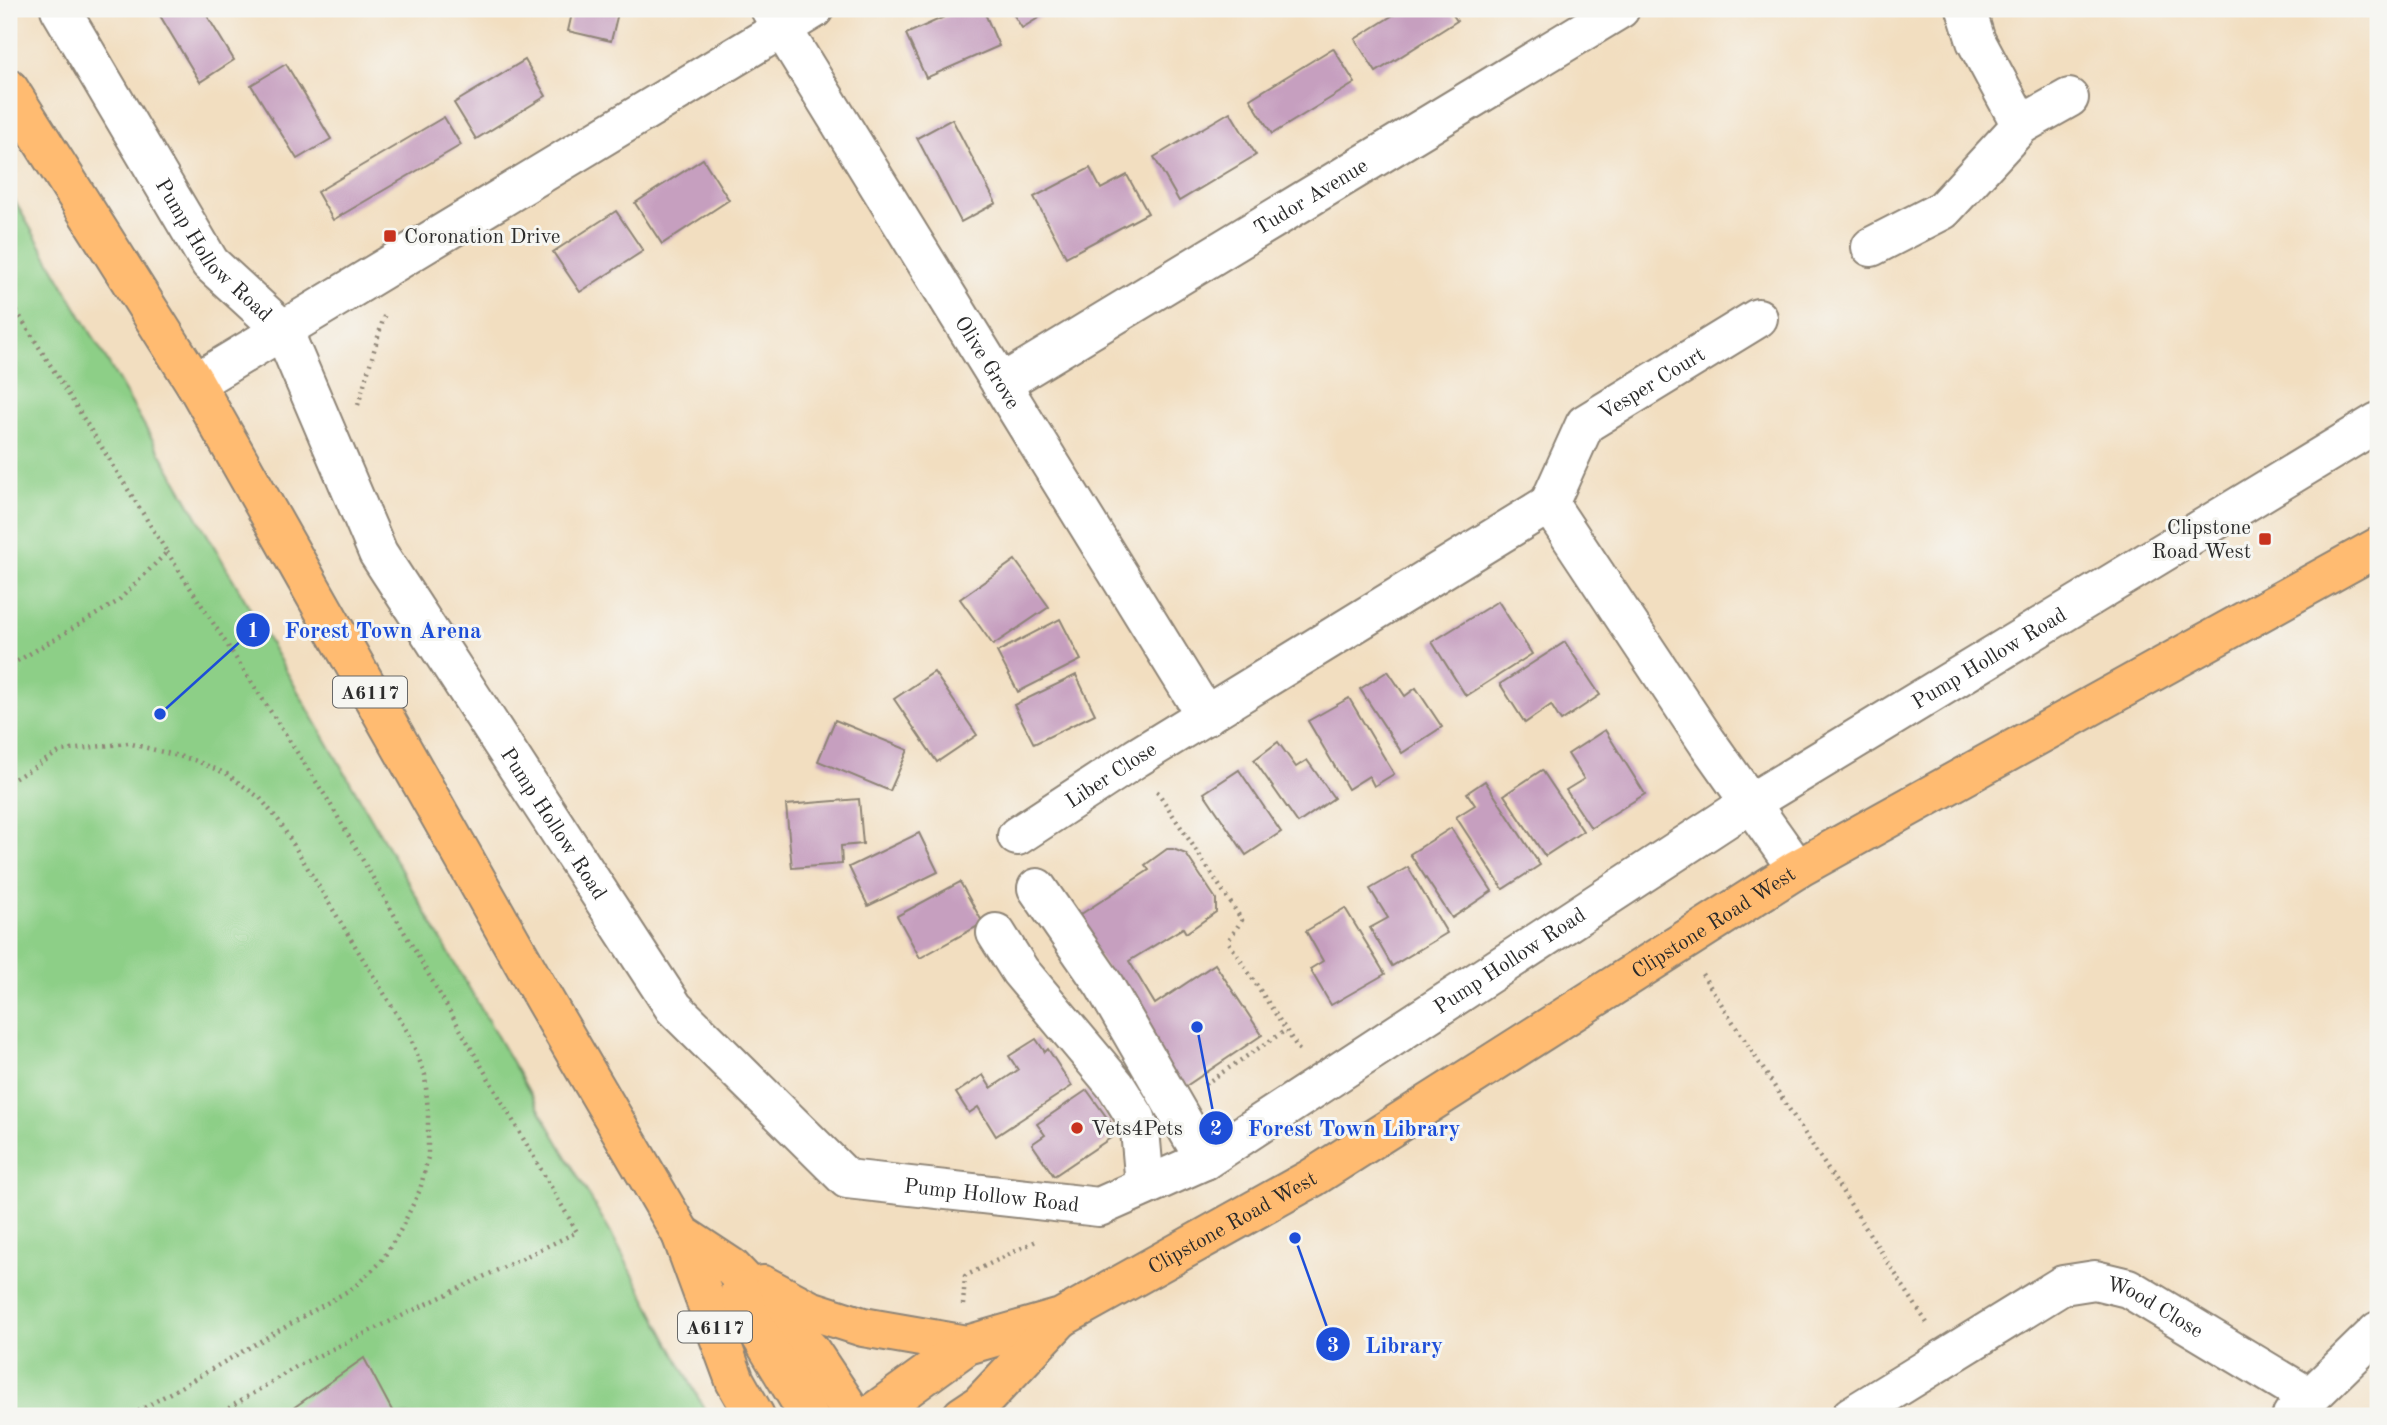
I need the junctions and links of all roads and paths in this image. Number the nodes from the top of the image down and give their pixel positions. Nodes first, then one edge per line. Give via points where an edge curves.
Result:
1 (60, 9) edge
2 (814, 9) edge
3 (1620, 9) edge
4 (1966, 9) edge
5 (776, 18) edge
6 (9, 89) edge
7 (2069, 98) dead end
8 (2021, 125) junction
9 (1871, 247) dead end
10 (402, 258) junction
11 (9, 299) edge
12 (1758, 318) dead end
13 (283, 330) junction
14 (195, 383) junction
15 (1001, 384) junction
16 (2378, 422) edge
17 (340, 464) junction
18 (1549, 504) junction
19 (2378, 547) edge
20 (167, 552) junction
21 (9, 666) edge
22 (1206, 716) junction
23 (1136, 758) junction
24 (9, 782) edge
25 (1750, 803) junction
26 (1017, 836) dead end
27 (1797, 869) junction
28 (1037, 888) dead end
29 (996, 933) dead end
30 (1681, 942) junction
31 (1286, 1030) junction
32 (1321, 1083) junction
33 (1184, 1099) junction
34 (1139, 1125) junction
35 (1205, 1160) junction
36 (1146, 1186) junction
37 (1059, 1202) junction
38 (681, 1234) junction
39 (731, 1267) junction
40 (1061, 1318) junction
41 (965, 1329) junction
42 (2378, 1331) edge
43 (1948, 1356) junction
44 (2300, 1407) edge
45 (130, 1416) edge
46 (216, 1416) edge
47 (755, 1416) edge
48 (809, 1416) edge
49 (854, 1416) edge
50 (869, 1416) edge
51 (962, 1416) edge
52 (1854, 1416) edge

1 - 13 street, Pump Hollow Road via 210,263
2 - 5 street
3 - 15 street, Tudor Avenue
4 - 8 street via 1976,41
5 - 10 street
5 - 15 street, Olive Grove
6 - 14 main road, A6117
7 - 8 street
8 - 9 street via 1943,210
10 - 13 street
10 - 17 path
11 - 20 path
12 - 18 street, Vesper Court via 1585,424
13 - 14 street
13 - 17 street, Pump Hollow Road
14 - 38 main road, A6117
15 - 22 street, Olive Grove
16 - 25 street, Pump Hollow Road
17 - 37 street, Pump Hollow Road via 378,553 674,1008 847,1179
18 - 22 street, Liber Close
18 - 25 street
19 - 27 main road, Clipstone Road West
20 - 21 path via 117,602
20 - 46 path via 328,800 577,1232 299,1365
22 - 23 street, Liber Close
23 - 26 street, Liber Close
23 - 31 path via 1242,920 1228,941
24 - 45 path via 61,751 128,743 176,754 227,774 260,798 279,821 410,1036 425,1075 428,1157 420,1190 381,1262 353,1288
25 - 27 street
25 - 32 street, Pump Hollow Road
27 - 30 main road, Clipstone Road West
28 - 33 street
29 - 34 street via 1020,971 1116,1086
30 - 40 main road, Clipstone Road West via 1312,1178
30 - 43 path
31 - 32 path
31 - 33 path
32 - 35 street, Pump Hollow Road
33 - 34 street
33 - 35 street
34 - 36 street
35 - 36 street, Pump Hollow Road
36 - 37 street, Pump Hollow Road via 1099,1207
37 - 41 path via 1058,1230 965,1276
38 - 39 main road, A6117
38 - 47 main road, A6117 via 735,1381
39 - 41 main road via 810,1310 863,1327
39 - 48 main road via 753,1323
39 - 49 main road, A6117 via 810,1350
40 - 41 main road, Clipstone Road West
40 - 51 main road, Clipstone Road West via 980,1404
41 - 50 main road, Clipstone Road West
42 - 44 street
43 - 44 street, Wood Close via 2063,1284 2095,1280 2129,1288
43 - 52 street, Wood Close

